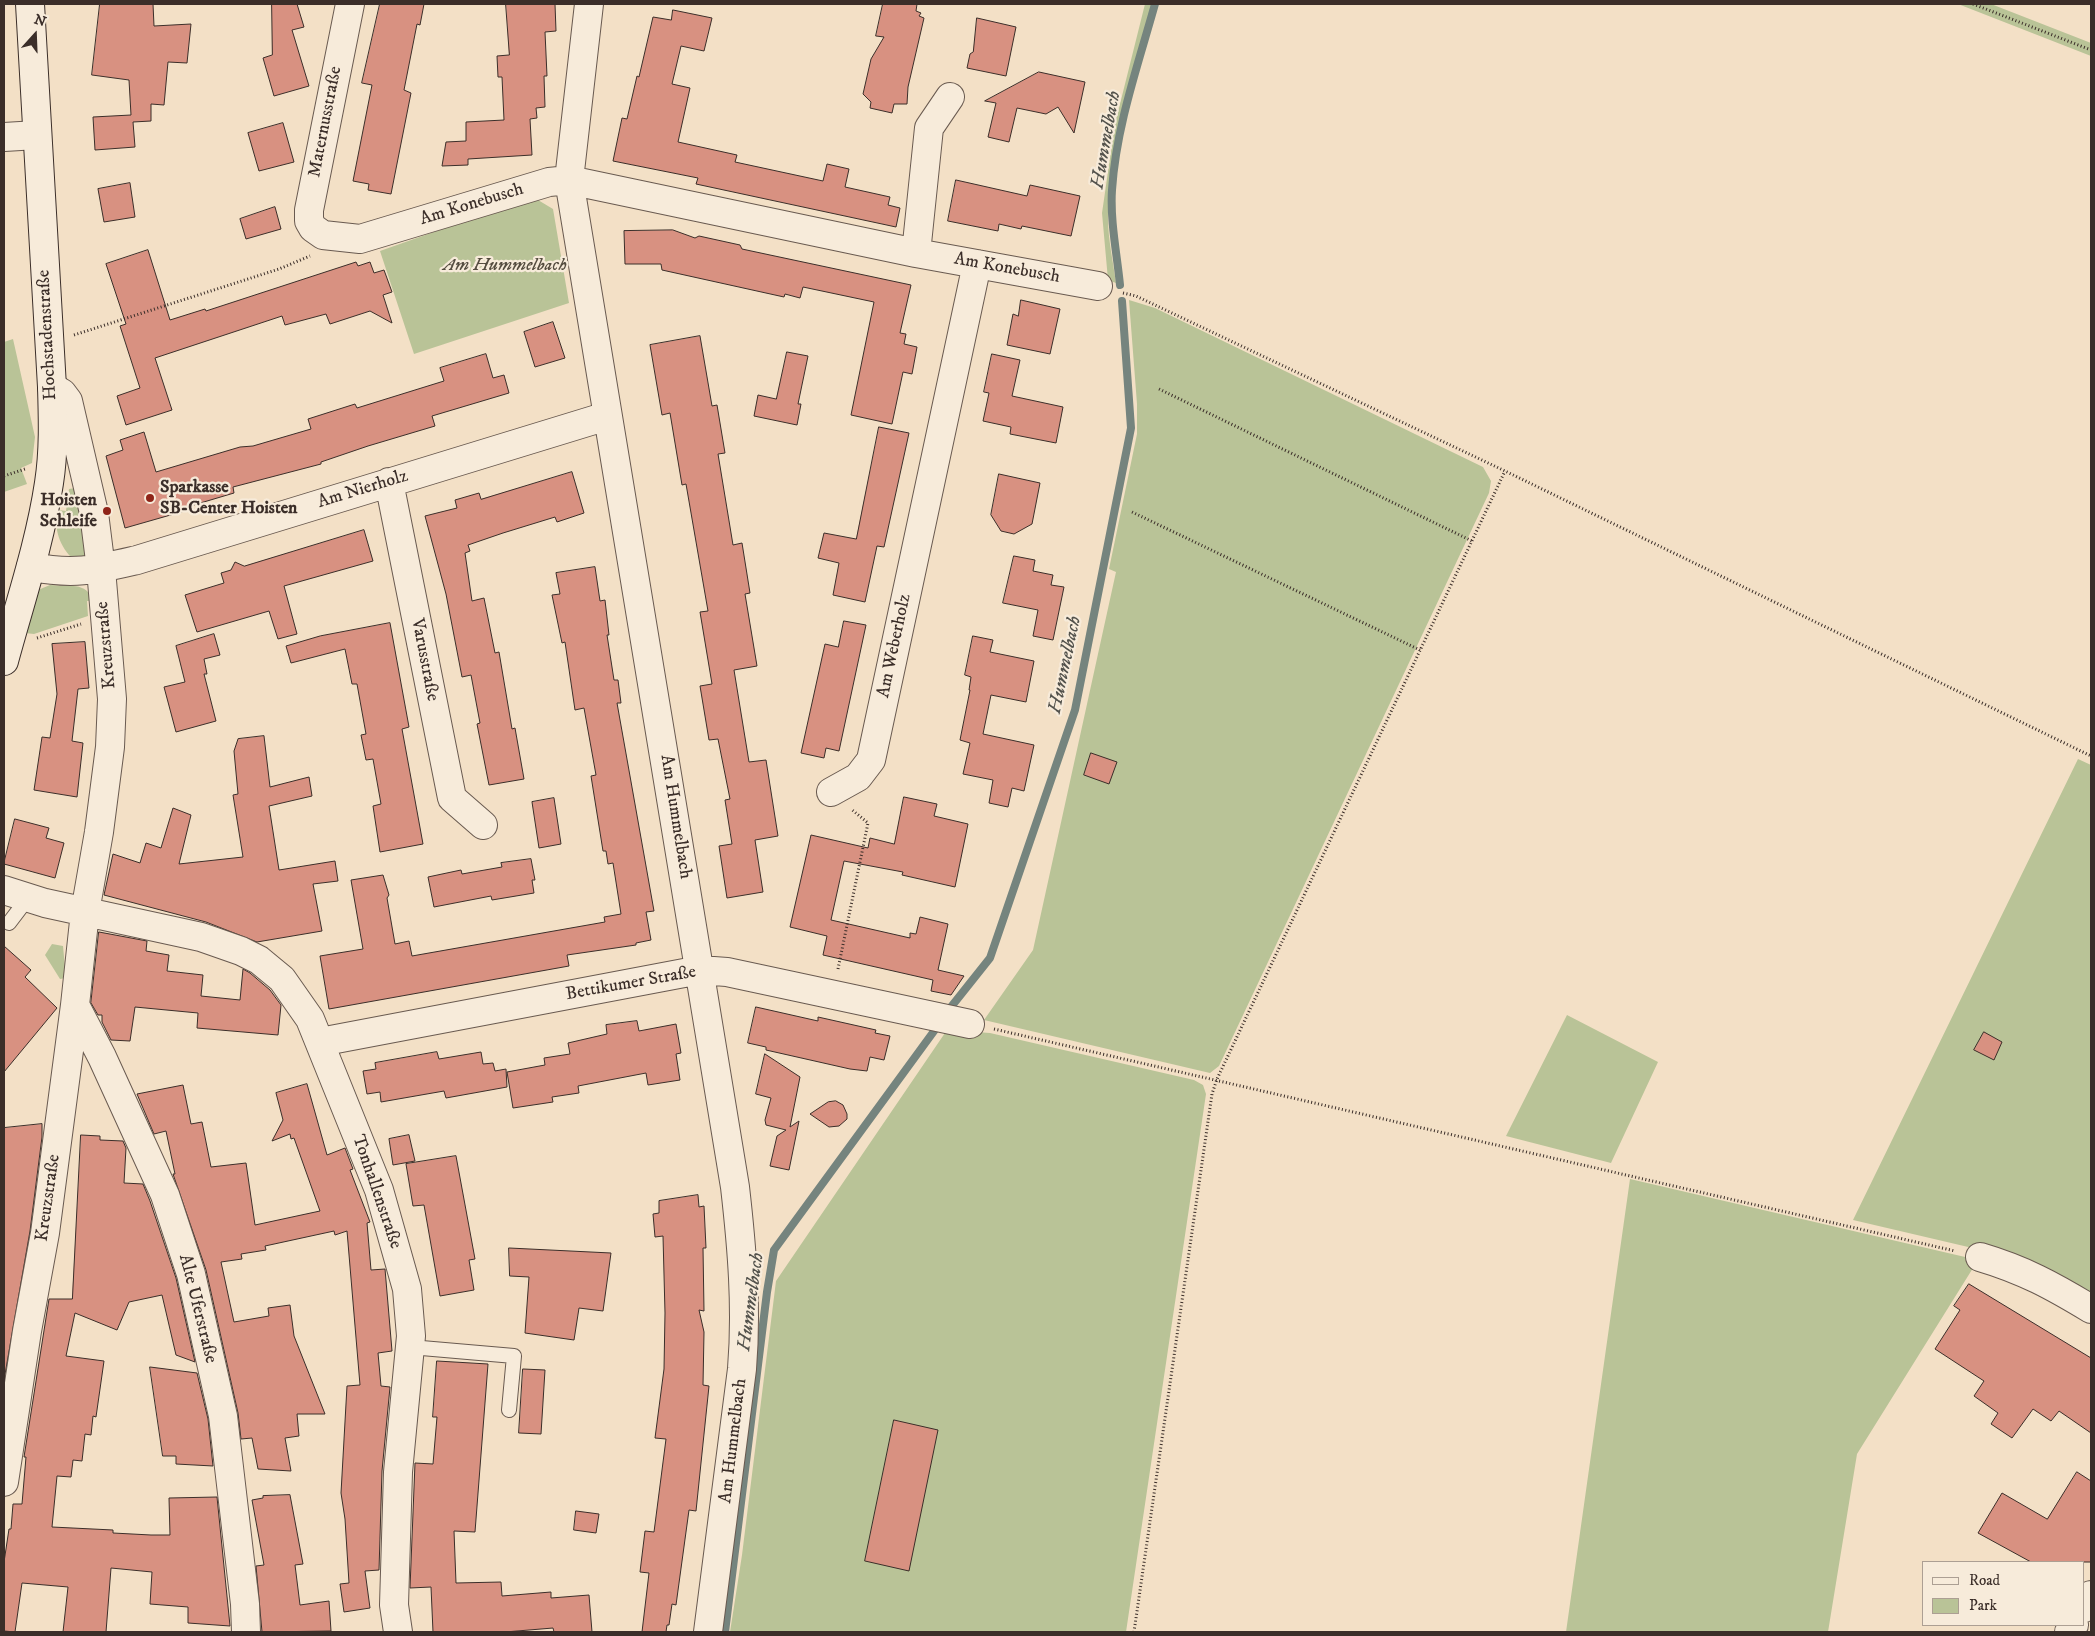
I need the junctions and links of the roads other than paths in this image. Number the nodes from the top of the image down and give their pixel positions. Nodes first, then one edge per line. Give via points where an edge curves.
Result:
1 (30, 4) edge
2 (350, 4) edge
3 (589, 4) edge
4 (950, 97) dead end
5 (37, 135) junction
6 (4, 137) edge
7 (569, 180) junction
8 (323, 235) joint
9 (916, 253) junction
10 (977, 264) junction
11 (1107, 288) road end
12 (52, 387) junction
13 (607, 416) junction
14 (389, 482) junction
15 (31, 567) junction
16 (101, 569) junction
17 (6, 654) edge
18 (831, 792) road end
19 (483, 825) dead end
20 (16, 894) edge
21 (85, 912) junction
22 (9, 923) dead end
23 (700, 970) junction
24 (75, 1005) junction
25 (970, 1024) road end
26 (320, 1042) junction
27 (1980, 1257) road end
28 (2091, 1309) edge
29 (410, 1347) junction
30 (509, 1410) dead end
31 (4, 1482) edge
32 (2091, 1595) edge
33 (2085, 1606) edge
34 (246, 1632) edge
35 (398, 1632) edge
36 (708, 1632) edge

1 - 5 street, Hochstadenstraße
2 - 8 street, Maternusstraße via 309,210 309,221
3 - 7 street, Am Hummelbach
4 - 9 street via 929,128
5 - 6 street
5 - 12 street, Hochstadenstraße
7 - 8 street, Am Konebusch via 549,182 360,239
7 - 9 street, Am Konebusch
7 - 13 street, Am Hummelbach
9 - 10 street, Am Konebusch
10 - 11 street, Am Konebusch
10 - 18 street, Am Weberholz via 871,760 858,777
12 - 15 street, Hochstadenstraße via 53,450
12 - 16 street, Kreuzstraße via 62,392 68,401 77,430 94,513
13 - 14 street, Am Nierholz
13 - 23 street, Am Hummelbach
14 - 16 street, Am Nierholz
14 - 19 street, Varusstraße via 452,798
15 - 16 street, Am Nierholz via 59,572
15 - 17 street, Hochstadenstraße
16 - 21 street, Kreuzstraße via 112,699 110,747
20 - 21 street
20 - 22 lane
21 - 24 street, Kreuzstraße
21 - 26 street, Tonhallenstraße via 201,936 259,960 290,989 310,1019
23 - 25 street, Bettikumer Straße via 727,972
23 - 26 street, Bettikumer Straße
23 - 36 street, Am Hummelbach via 735,1187 745,1333
24 - 31 street, Kreuzstraße via 45,1233
24 - 34 street, Alte Uferstraße via 164,1195 191,1274 223,1416
26 - 29 street, Tonhallenstraße via 393,1236 407,1289
27 - 28 street via 2038,1278
29 - 30 lane via 514,1356
29 - 35 street, Tonhallenstraße via 398,1472 394,1605
32 - 33 street

